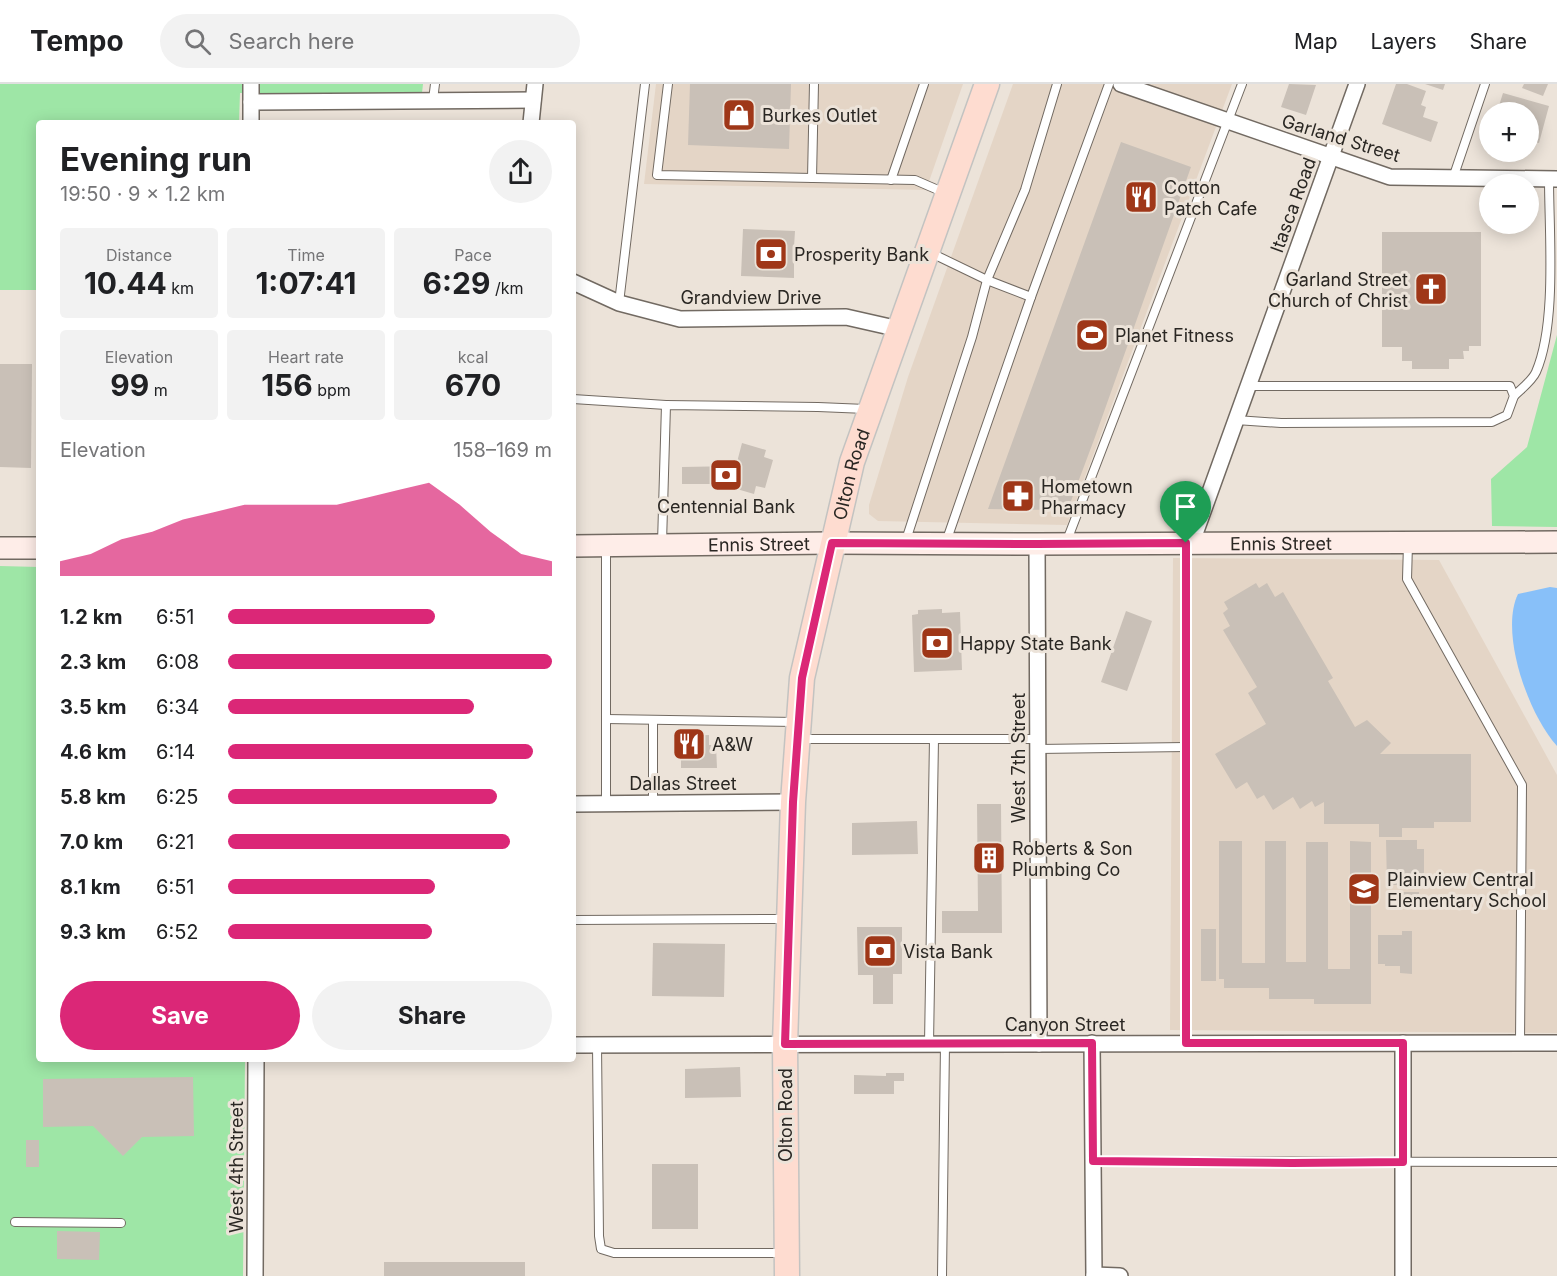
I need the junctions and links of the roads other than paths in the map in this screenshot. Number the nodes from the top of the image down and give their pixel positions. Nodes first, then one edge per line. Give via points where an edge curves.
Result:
1 (251, 84) edge
2 (435, 84) edge
3 (535, 84) edge
4 (645, 84) edge
5 (668, 84) edge
6 (814, 84) edge
7 (924, 84) edge
8 (987, 84) edge
9 (1058, 84) edge
10 (1109, 84) edge
11 (1121, 84) edge
12 (1242, 84) edge
13 (1357, 84) edge
14 (1485, 84) edge
15 (433, 100) junction
16 (533, 100) junction
17 (251, 102) junction
18 (251, 120) edge
19 (531, 120) edge
20 (1228, 122) junction
21 (1331, 158) junction
22 (812, 178) junction
23 (1453, 178) junction
24 (1553, 179) edge
25 (891, 180) junction
26 (948, 194) junction
27 (927, 251) junction
28 (987, 280) junction
29 (576, 283) edge
30 (1031, 297) junction
31 (619, 303) junction
32 (899, 329) junction
33 (1248, 386) junction
34 (1514, 396) junction
35 (576, 399) edge
36 (666, 405) junction
37 (870, 410) junction
38 (1236, 420) junction
39 (1189, 542) junction
40 (1408, 542) junction
41 (1557, 542) edge
42 (832, 543) junction
43 (905, 543) junction
44 (946, 544) junction
45 (1037, 544) junction
46 (1066, 544) junction
47 (662, 545) junction
48 (576, 546) edge
49 (606, 546) junction
50 (0, 548) edge
51 (36, 548) edge
52 (606, 719) junction
53 (653, 720) junction
54 (798, 731) junction
55 (934, 739) junction
56 (1037, 744) junction
57 (1186, 747) junction
58 (793, 802) junction
59 (606, 803) junction
60 (653, 803) junction
61 (576, 804) edge
62 (789, 919) junction
63 (576, 920) edge
64 (1557, 1042) edge
65 (1092, 1043) junction
66 (1186, 1043) junction
67 (1403, 1043) junction
68 (1520, 1043) junction
69 (785, 1044) junction
70 (929, 1044) junction
71 (945, 1044) junction
72 (1039, 1044) junction
73 (576, 1045) edge
74 (597, 1045) junction
75 (256, 1062) edge
76 (1093, 1161) junction
77 (1403, 1162) junction
78 (1557, 1162) edge
79 (15, 1222) dead end
80 (121, 1223) dead end
81 (787, 1265) edge
82 (255, 1276) edge
83 (942, 1276) edge
84 (1094, 1276) edge
85 (1120, 1276) edge
86 (1403, 1276) edge

1 - 17 street
2 - 15 lane
3 - 16 street
4 - 31 lane
5 - 22 lane via 657,175
6 - 22 lane
7 - 25 lane
8 - 26 main road, Olton Road
9 - 28 lane via 1025,190
10 - 30 lane
11 - 20 street, Garland Street
12 - 20 lane
13 - 21 street, Itasca Road
14 - 23 lane
15 - 16 street
15 - 17 street
16 - 19 street
17 - 18 street
20 - 21 street, Garland Street
20 - 46 lane
21 - 23 street, Garland Street via 1390,177
21 - 33 street, Itasca Road
22 - 25 lane
23 - 24 street, Garland Street
24 - 34 lane via 1546,341 1535,374
25 - 26 lane via 915,180
26 - 27 main road, Olton Road
27 - 28 lane
27 - 32 main road, Olton Road
28 - 30 lane
28 - 43 lane
29 - 31 street, Grandview Drive
30 - 44 lane
31 - 32 street, Grandview Drive via 680,319 846,317
32 - 37 main road, Olton Road
33 - 34 lane via 1510,387
33 - 38 street, Itasca Road
34 - 38 lane via 1506,415 1492,422
35 - 36 lane
36 - 37 lane
36 - 47 lane
37 - 42 main road, Olton Road via 852,462
38 - 39 street, Itasca Road
39 - 40 main road, Ennis Street
39 - 46 main road, Ennis Street
39 - 57 lane
40 - 41 main road, Ennis Street
40 - 68 lane via 1407,579 1522,785
42 - 43 main road, Ennis Street
42 - 47 main road, Ennis Street
42 - 54 main road, Olton Road via 802,678
43 - 44 main road, Ennis Street
44 - 45 main road, Ennis Street
45 - 46 main road, Ennis Street
45 - 56 street, West 7th Street
47 - 49 main road, Ennis Street
48 - 49 main road, Ennis Street
49 - 52 lane
50 - 51 main road
52 - 53 lane
52 - 59 lane
53 - 54 lane
53 - 60 lane
54 - 55 lane
54 - 58 main road, Olton Road
55 - 56 lane
55 - 70 lane
56 - 57 lane
56 - 72 street, West 7th Street
57 - 66 lane
58 - 60 street, Dallas Street
58 - 62 main road, Olton Road
59 - 60 street, Dallas Street
59 - 61 street, Dallas Street
62 - 63 lane
62 - 69 main road, Olton Road
64 - 68 street, Canyon Street
65 - 66 street, Canyon Street
65 - 72 street, Canyon Street
65 - 76 street
66 - 67 street, Canyon Street
67 - 68 street, Canyon Street
67 - 77 street
69 - 70 street, Canyon Street
69 - 74 street, Canyon Street
69 - 81 main road, Olton Road
70 - 71 street, Canyon Street
71 - 72 street, Canyon Street
71 - 83 lane
73 - 74 street, Canyon Street
74 - 81 lane via 601,1249
75 - 82 street, West 4th Street
76 - 77 lane
76 - 84 street
77 - 78 lane
77 - 86 street
79 - 80 lane
84 - 85 street

